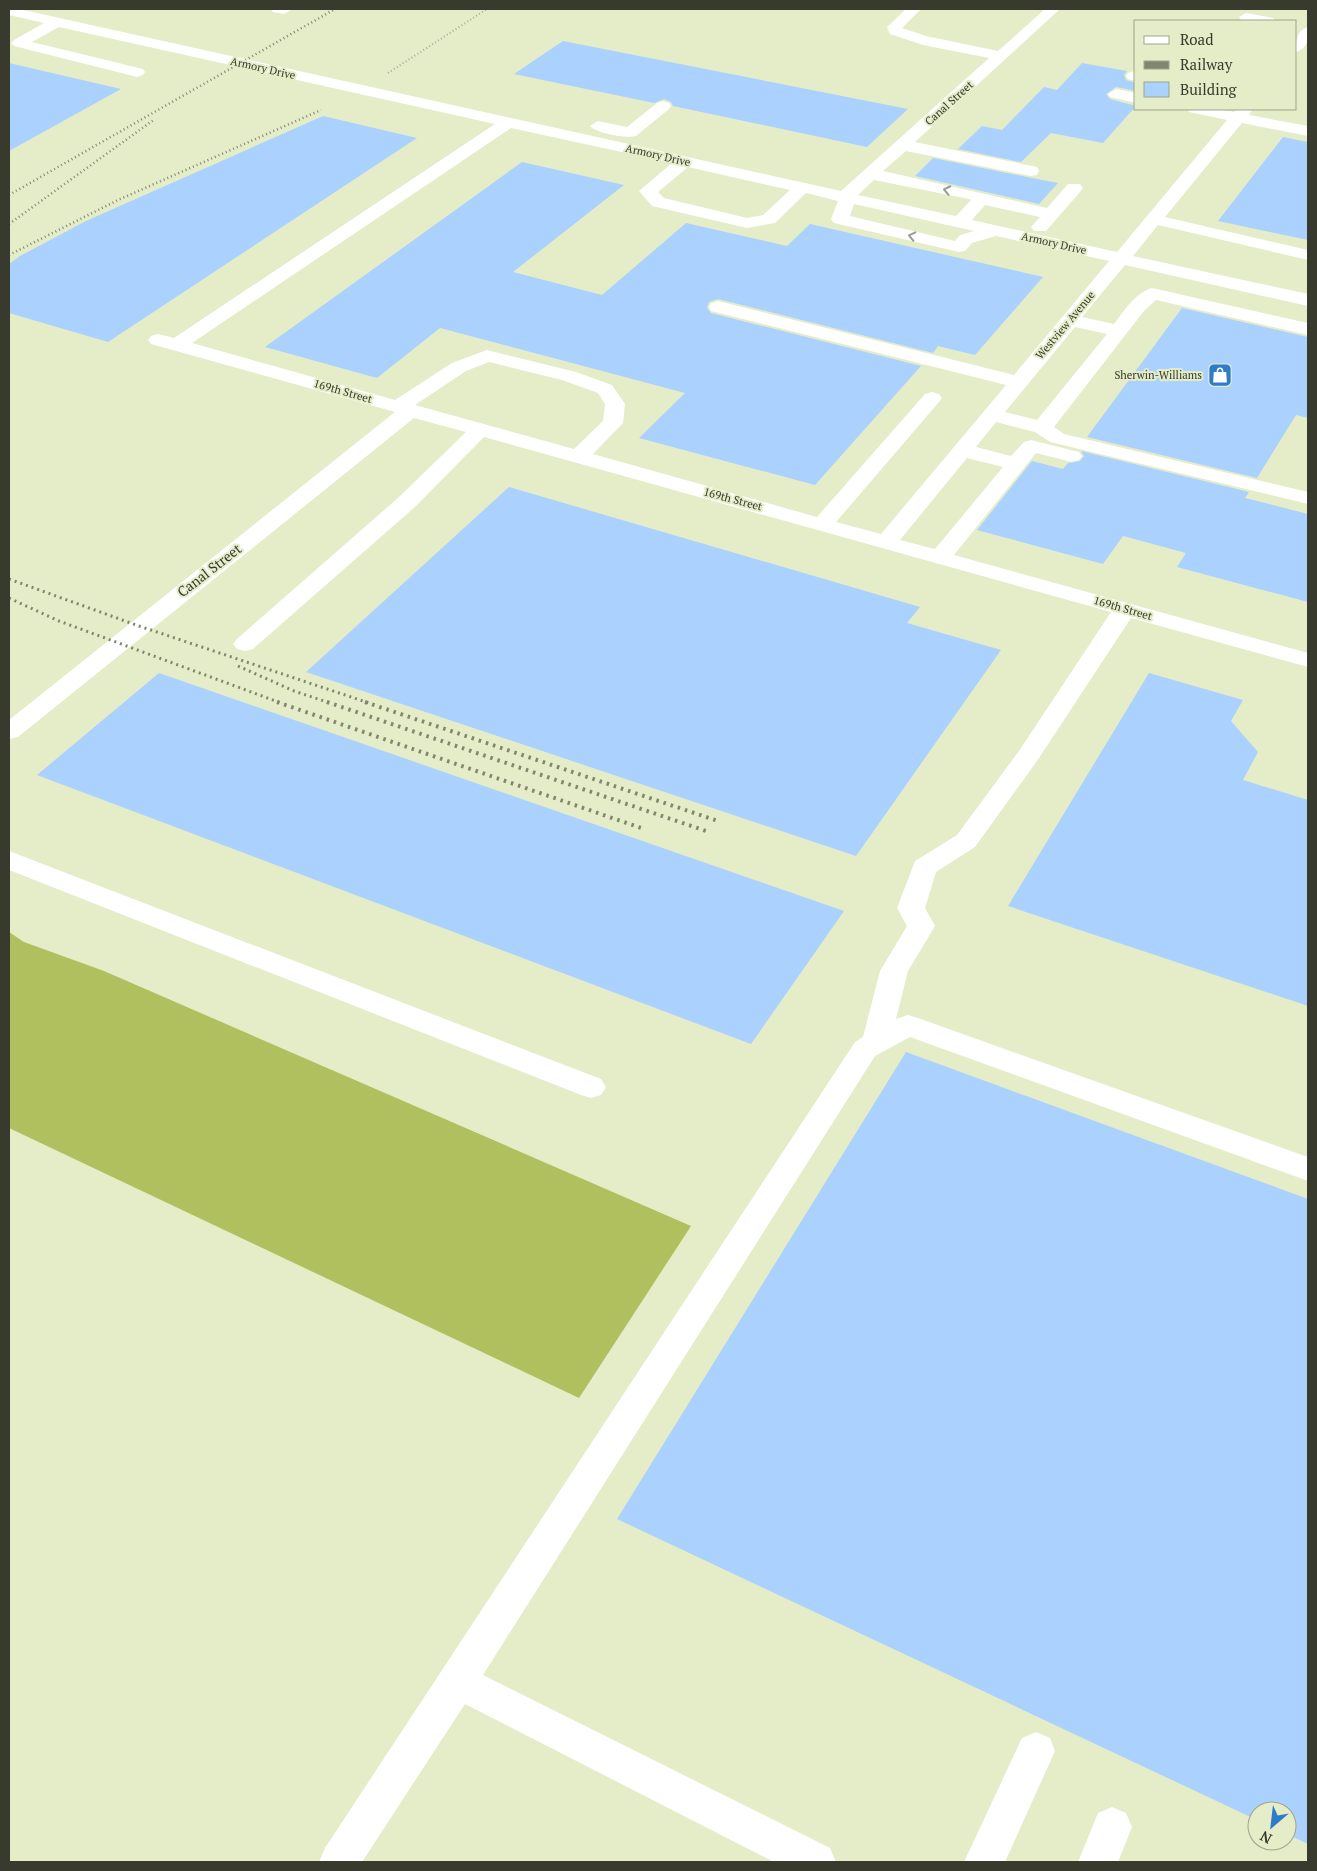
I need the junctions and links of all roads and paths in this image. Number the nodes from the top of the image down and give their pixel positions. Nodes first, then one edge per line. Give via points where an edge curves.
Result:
1 (487, 9) edge
2 (914, 9) edge
3 (1053, 9) edge
4 (9, 11) edge
5 (1246, 18) dead end
6 (1261, 20) edge
7 (57, 22) junction
8 (1308, 32) edge
9 (1298, 50) edge
10 (1001, 56) junction
11 (137, 72) dead end
12 (370, 91) junction
13 (1116, 94) dead end
14 (1134, 98) edge
15 (664, 106) dead end
16 (1206, 110) edge
17 (468, 113) junction
18 (1241, 113) edge
19 (508, 122) junction
20 (1308, 131) edge
21 (621, 132) junction
22 (605, 144) junction
23 (903, 145) junction
24 (685, 161) junction
25 (1031, 171) dead end
26 (871, 174) junction
27 (803, 187) junction
28 (1074, 188) dead end
29 (847, 197) junction
30 (981, 199) junction
31 (1052, 214) junction
32 (1153, 220) junction
33 (961, 222) junction
34 (997, 230) junction
35 (1031, 238) junction
36 (1308, 255) edge
37 (1121, 258) junction
38 (1308, 300) edge
39 (718, 307) dead end
40 (1070, 320) junction
41 (1308, 329) edge
42 (1119, 331) junction
43 (1018, 382) junction
44 (932, 398) dead end
45 (404, 409) junction
46 (992, 414) junction
47 (1042, 428) junction
48 (480, 430) junction
49 (962, 450) junction
50 (578, 457) junction
51 (1016, 464) junction
52 (1164, 480) dead end
53 (1308, 498) edge
54 (822, 524) junction
55 (886, 542) junction
56 (941, 557) junction
57 (1125, 609) junction
58 (245, 644) dead end
59 (1308, 660) edge
60 (9, 732) edge
61 (9, 860) edge
62 (876, 1043) junction
63 (591, 1087) dead end
64 (1308, 1169) edge
65 (458, 1681) junction
66 (1036, 1751) dead end
67 (1112, 1827) dead end
68 (339, 1862) edge
69 (816, 1862) edge
70 (984, 1862) edge
71 (1098, 1862) edge

1 - 12 path via 396,67
2 - 10 street via 894,28 895,31
3 - 10 street, Canal Street
4 - 7 street, Armory Drive
5 - 6 street
7 - 11 street via 19,43
7 - 12 street, Armory Drive
8 - 9 street
10 - 23 street, Canal Street
12 - 17 street, Armory Drive
13 - 14 street
15 - 21 street via 630,133
16 - 18 street
17 - 19 street, Armory Drive
17 - 21 street via 485,102
18 - 20 street
18 - 32 street, Westview Avenue
19 - 22 street, Armory Drive
19 - 45 street, 169th Street via 168,342
21 - 22 street
22 - 24 street, Armory Drive
23 - 25 street
23 - 26 street, Canal Street
24 - 27 street, Armory Drive
24 - 27 street via 648,191 658,202 747,223 769,219
26 - 29 street, Canal Street
30 -> 26 street
27 - 29 street, Armory Drive
28 - 31 street
29 - 33 street, Armory Drive
34 -> 29 street via 966,238 959,247 840,219
30 - 31 street
30 - 33 street
31 - 35 street
32 - 36 street
32 - 37 street, Westview Avenue
33 - 34 street, Armory Drive
34 - 35 street, Armory Drive
35 - 37 street, Armory Drive
37 - 38 street, Armory Drive
37 - 40 street, Westview Avenue
39 - 43 street
40 - 42 street
40 - 43 street, Westview Avenue
41 - 42 street via 1152,294 1136,308
42 - 47 street
43 - 46 street, Westview Avenue
44 - 54 street
45 - 48 street, 169th Street
45 - 50 street, Canal Street via 459,367 487,356 569,376 605,389 615,404 613,423
45 - 60 street, Canal Street
46 - 47 street
46 - 49 street, Westview Avenue
47 - 53 street via 1058,438
48 - 50 street, 169th Street
48 - 58 street via 407,502
49 - 51 street
49 - 55 street, Westview Avenue
50 - 54 street, 169th Street
51 - 52 street via 1031,446
51 - 56 street
54 - 55 street, 169th Street
55 - 56 street, 169th Street
56 - 57 street, 169th Street
57 - 59 street, 169th Street
57 - 62 street via 1028,756 966,841 924,867 911,908 921,926 894,971
61 - 63 street
62 - 64 street via 908,1026
62 - 65 street via 865,1049
65 - 68 street
65 - 69 street
66 - 70 street
67 - 71 street

